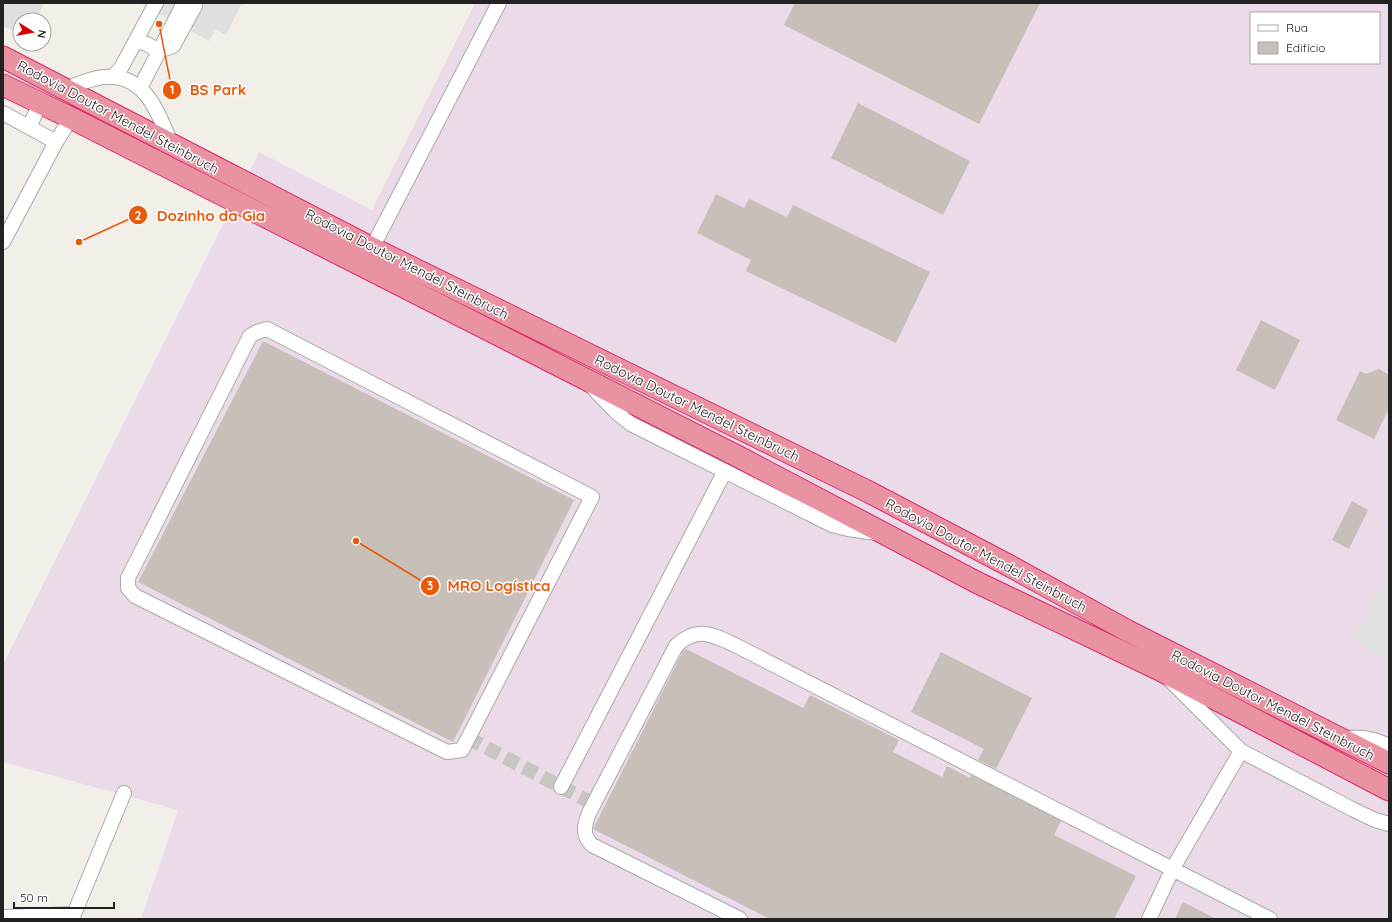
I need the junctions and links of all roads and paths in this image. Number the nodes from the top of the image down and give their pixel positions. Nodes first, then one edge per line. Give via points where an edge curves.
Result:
1 (145, 3) edge
2 (156, 3) edge
3 (184, 3) edge
4 (194, 3) edge
5 (499, 3) edge
6 (136, 40) junction
7 (158, 52) junction
8 (3, 57) edge
9 (113, 77) junction
10 (3, 85) edge
11 (140, 88) junction
12 (66, 89) junction
13 (40, 104) junction
14 (3, 114) edge
15 (71, 118) junction
16 (29, 127) junction
17 (56, 142) junction
18 (172, 146) junction
19 (3, 242) edge
20 (372, 248) junction
21 (585, 379) junction
22 (725, 471) junction
23 (592, 497) joint
24 (884, 534) junction
25 (1158, 669) junction
26 (1342, 740) junction
27 (1389, 746) edge
28 (1241, 751) junction
29 (1389, 764) edge
30 (561, 787) dead end
31 (1389, 790) edge
32 (124, 793) dead end
33 (1389, 824) edge
34 (1174, 868) junction
35 (3, 916) edge
36 (73, 916) edge
37 (740, 919) edge
38 (1148, 919) edge
39 (1270, 919) edge

1 - 6 street via 132,29
2 - 6 street
3 - 7 street
4 - 7 street via 195,6 173,46
5 - 20 street
6 - 7 street
6 - 9 street via 121,68
7 - 11 street
8 - 12 highway, Rodovia Doutor Mendel Steinbruch
9 - 11 street
9 - 12 street via 87,80
10 - 13 highway, Rodovia Doutor Mendel Steinbruch
11 - 18 street via 152,102
12 - 18 highway, Rodovia Doutor Mendel Steinbruch
13 - 15 highway, Rodovia Doutor Mendel Steinbruch
13 - 16 street
14 - 16 street
15 - 17 street
15 - 21 highway, Rodovia Doutor Mendel Steinbruch
16 - 17 street
17 - 19 street
18 - 20 highway, Rodovia Doutor Mendel Steinbruch
20 - 26 highway, Rodovia Doutor Mendel Steinbruch via 869,492 1128,631
21 - 22 street via 604,401 631,424
21 - 24 highway, Rodovia Doutor Mendel Steinbruch
22 - 24 street via 832,525 860,532
22 - 30 street
23 - 23 street via 462,750 447,752 135,596 128,588 128,578 250,336 267,329
24 - 25 highway, Rodovia Doutor Mendel Steinbruch via 976,582
25 - 28 street
25 - 31 highway, Rodovia Doutor Mendel Steinbruch
26 - 27 street via 1356,737 1371,738
26 - 29 highway, Rodovia Doutor Mendel Steinbruch
28 - 33 street via 1354,810
28 - 34 street
32 - 36 street
34 - 37 street via 734,644 707,634 695,634 686,637 676,646 589,813 584,829 592,845
34 - 38 street
34 - 39 street
35 - 36 street

